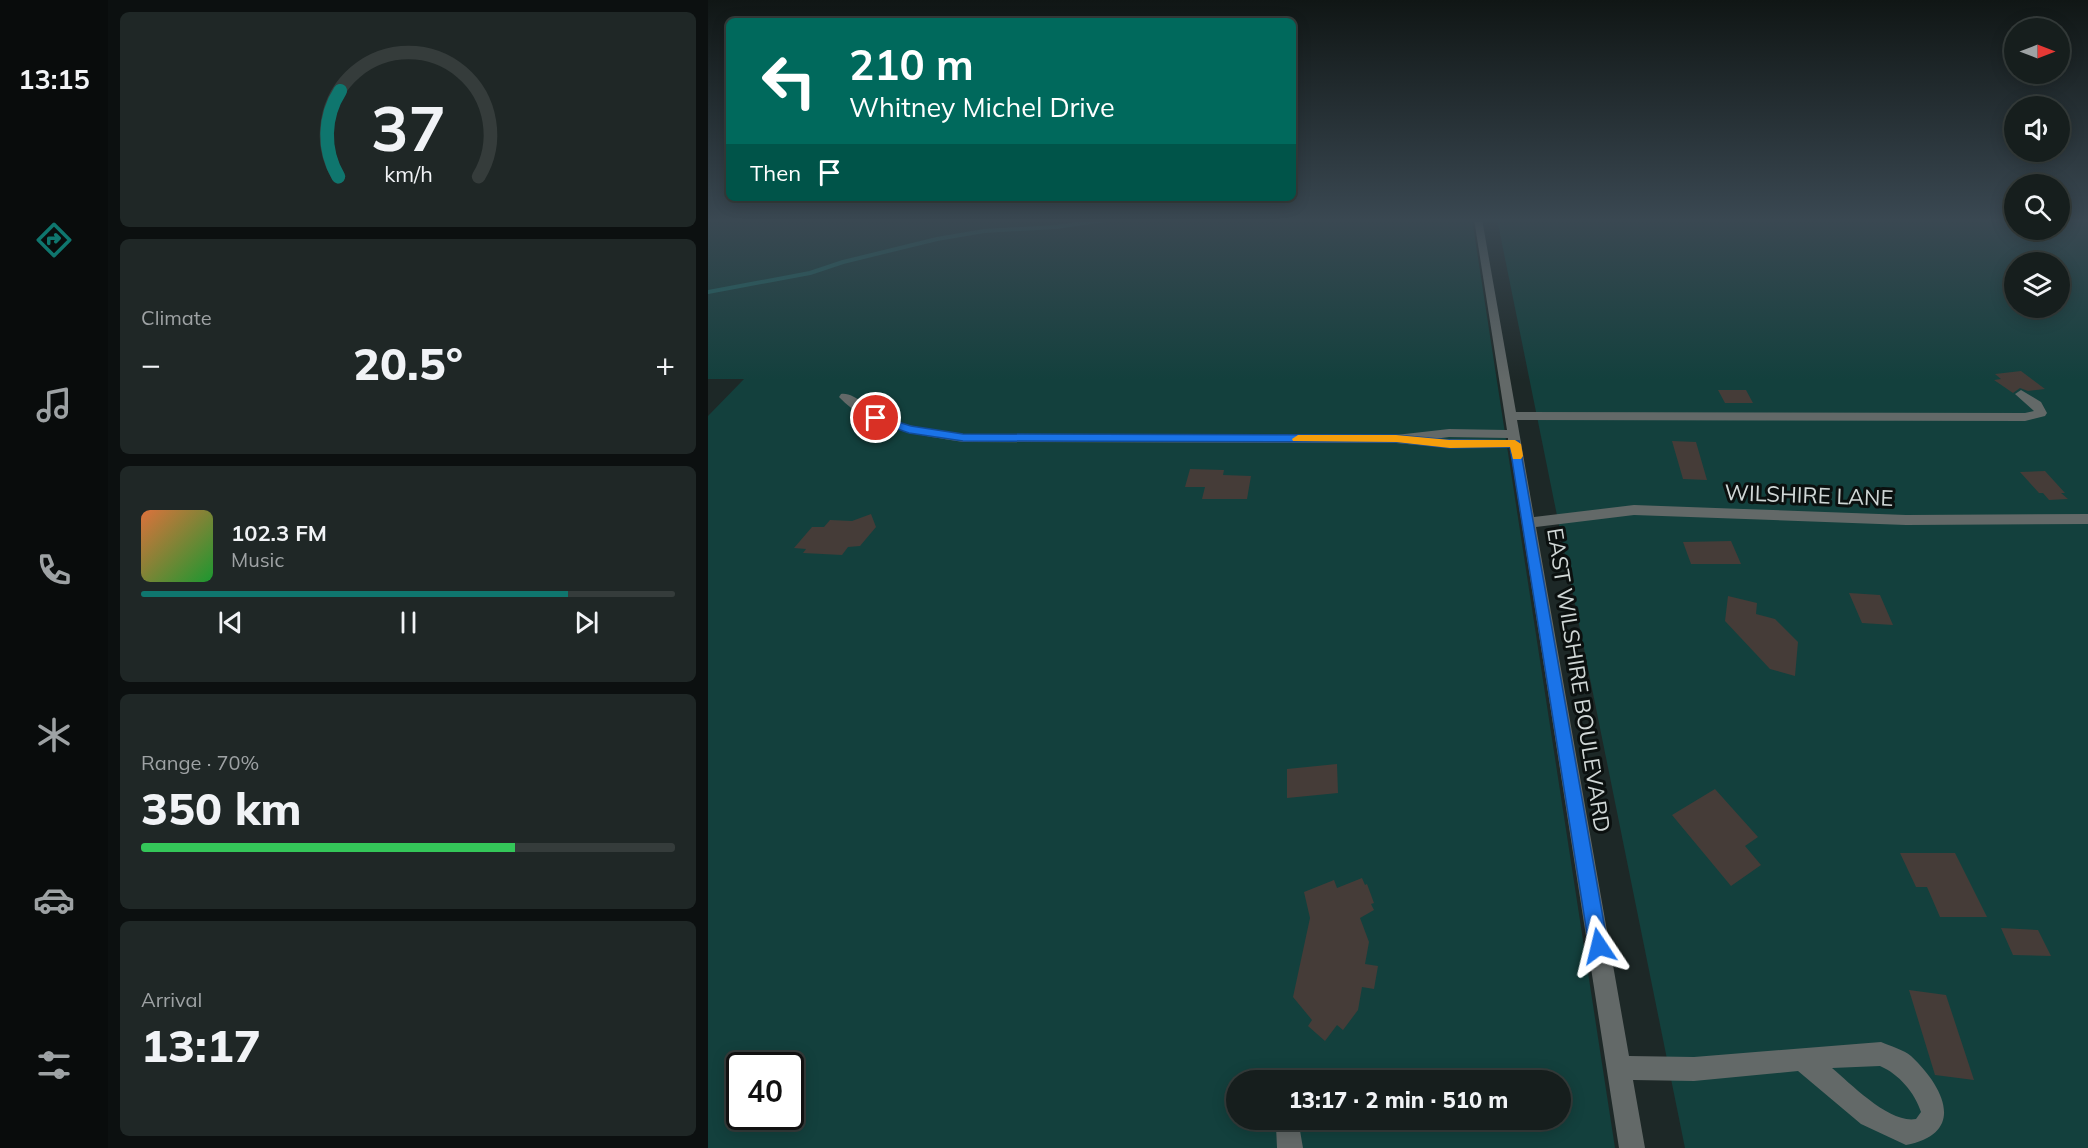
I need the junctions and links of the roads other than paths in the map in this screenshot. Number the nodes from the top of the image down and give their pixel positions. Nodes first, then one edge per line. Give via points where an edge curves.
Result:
1 (1487, 273) edge
2 (2021, 394) dead end
3 (845, 397) dead end
4 (1510, 416) junction
5 (1514, 439) junction
6 (2088, 519) edge
7 (1529, 523) junction
8 (1802, 1059) junction
9 (1619, 1068) junction
10 (1632, 1148) edge

1 - 4 street, EAST WILSHIRE BOULEVARD
2 - 4 street via 2037,405 2040,413 2025,417
3 - 5 street via 876,418 909,429 963,438 1396,439 1449,434
4 - 5 street, EAST WILSHIRE BOULEVARD
5 - 7 street, EAST WILSHIRE BOULEVARD
6 - 7 street, WILSHIRE LANE via 1906,520 1634,510
7 - 9 street, EAST WILSHIRE BOULEVARD
8 - 8 street via 1881,1054 1901,1063 1927,1093 1933,1112 1930,1123 1906,1133 1870,1115
8 - 9 street via 1694,1069
9 - 10 street, EAST WILSHIRE BOULEVARD

